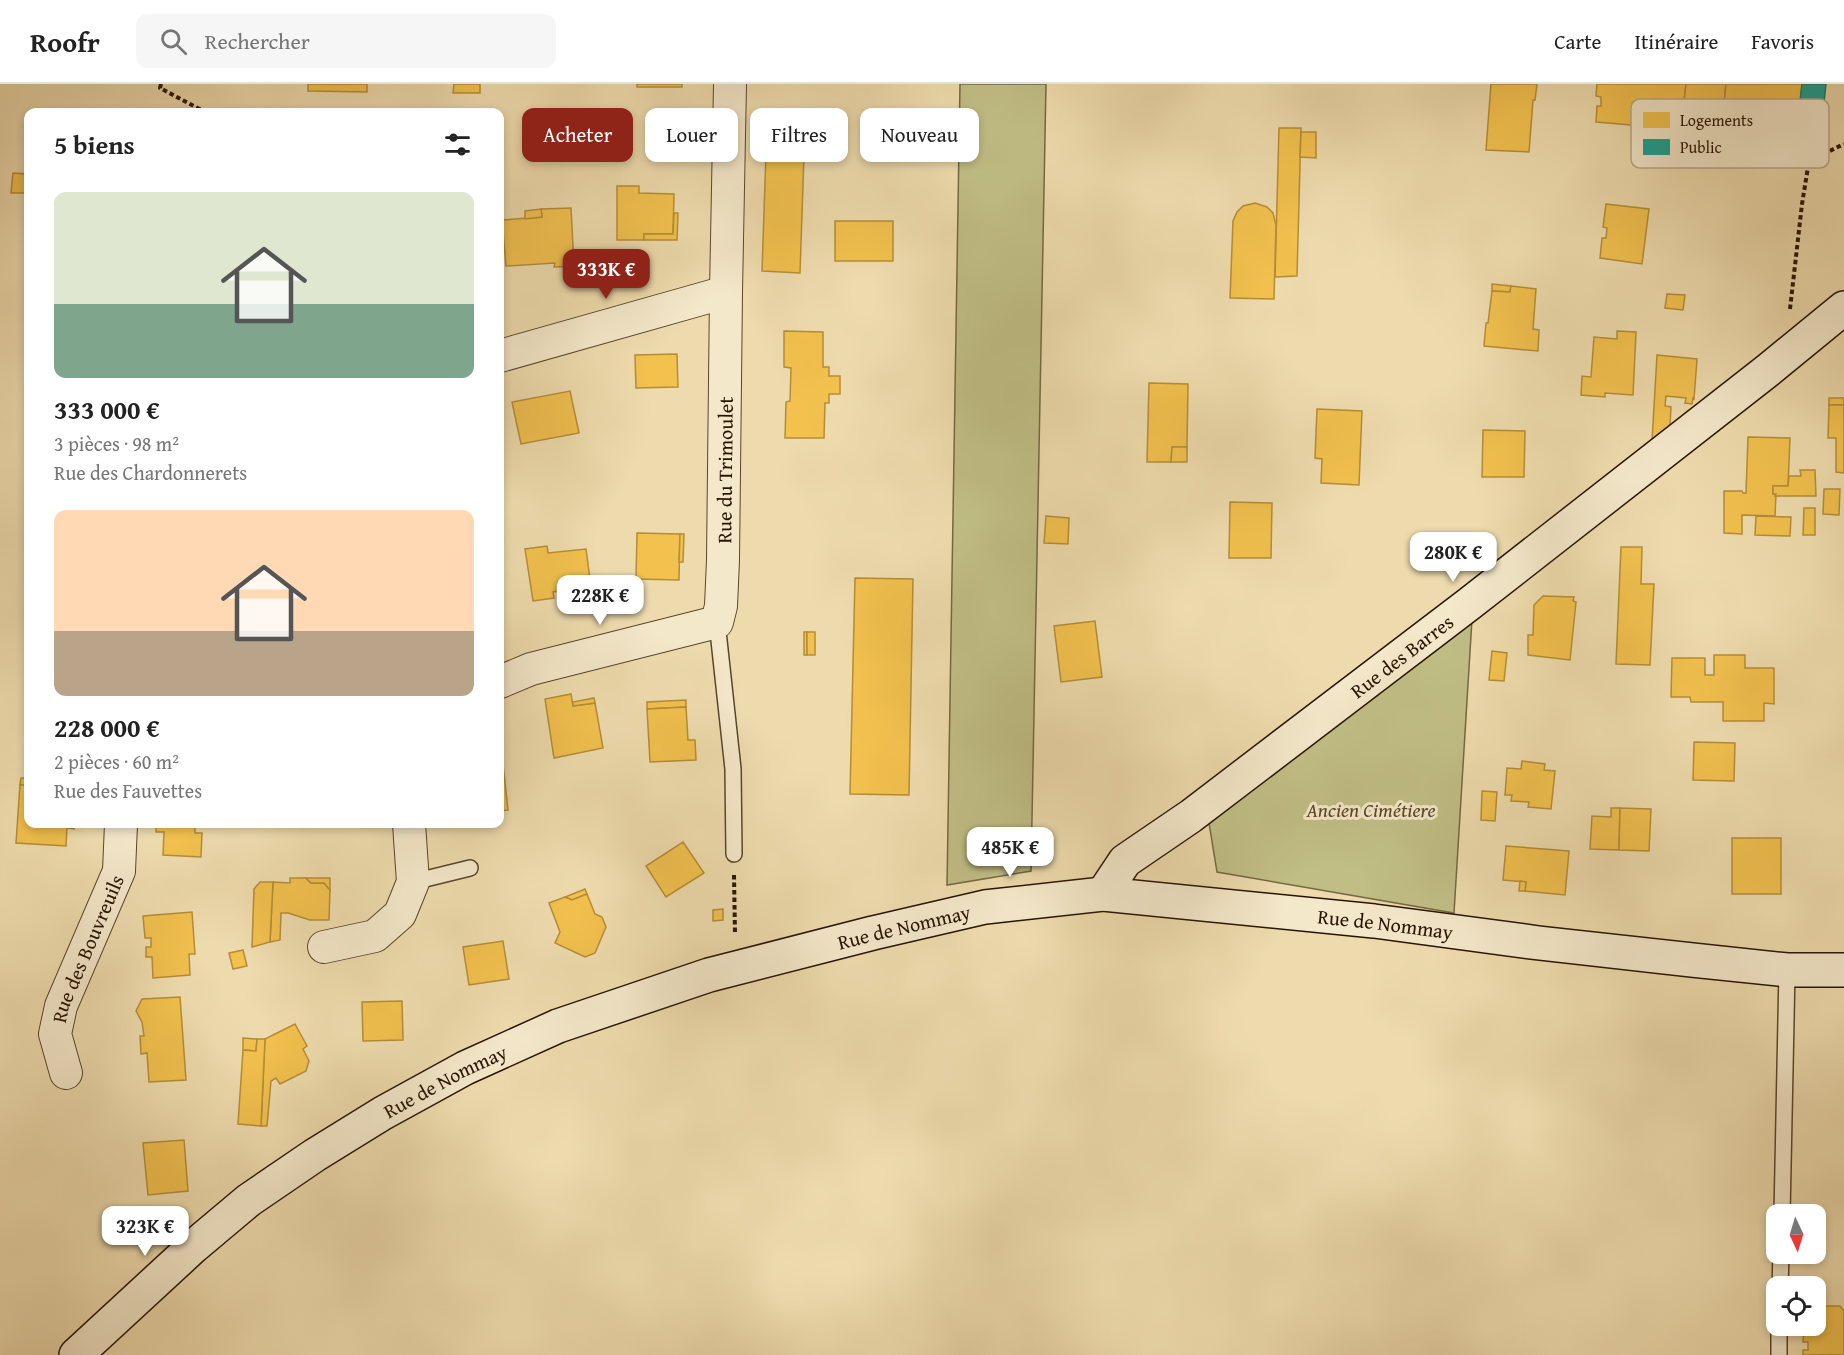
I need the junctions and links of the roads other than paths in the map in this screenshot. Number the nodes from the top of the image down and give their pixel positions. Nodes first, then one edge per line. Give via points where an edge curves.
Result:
1 (730, 84) edge
2 (726, 292) junction
3 (1844, 308) edge
4 (504, 355) edge
5 (717, 622) junction
6 (504, 680) edge
7 (121, 828) edge
8 (409, 828) edge
9 (734, 855) road end
10 (470, 868) dead end
11 (413, 882) junction
12 (1104, 894) junction
13 (324, 947) dead end
14 (1787, 969) junction
15 (1844, 970) edge
16 (66, 1072) dead end
17 (1782, 1204) edge
18 (1779, 1336) edge
19 (76, 1355) edge
20 (1779, 1355) edge

1 - 2 street, Rue du Trimoulet
2 - 4 street
2 - 5 street, Rue du Trimoulet via 723,560
3 - 12 street, Rue des Barres via 1312,724 1125,861
5 - 6 street via 531,669
5 - 9 lane, Rue du Trimoulet via 733,769
7 - 16 street, Rue des Bouvreuils via 119,871 61,1006 56,1034
8 - 11 street
10 - 11 lane
11 - 13 street via 400,914 375,936
12 - 14 street, Rue de Nommay
12 - 19 street, Rue de Nommay via 985,907 873,933 709,975 558,1026 465,1068 383,1113 249,1200
14 - 15 street, Rue de Nommay
14 - 17 lane
18 - 20 lane

